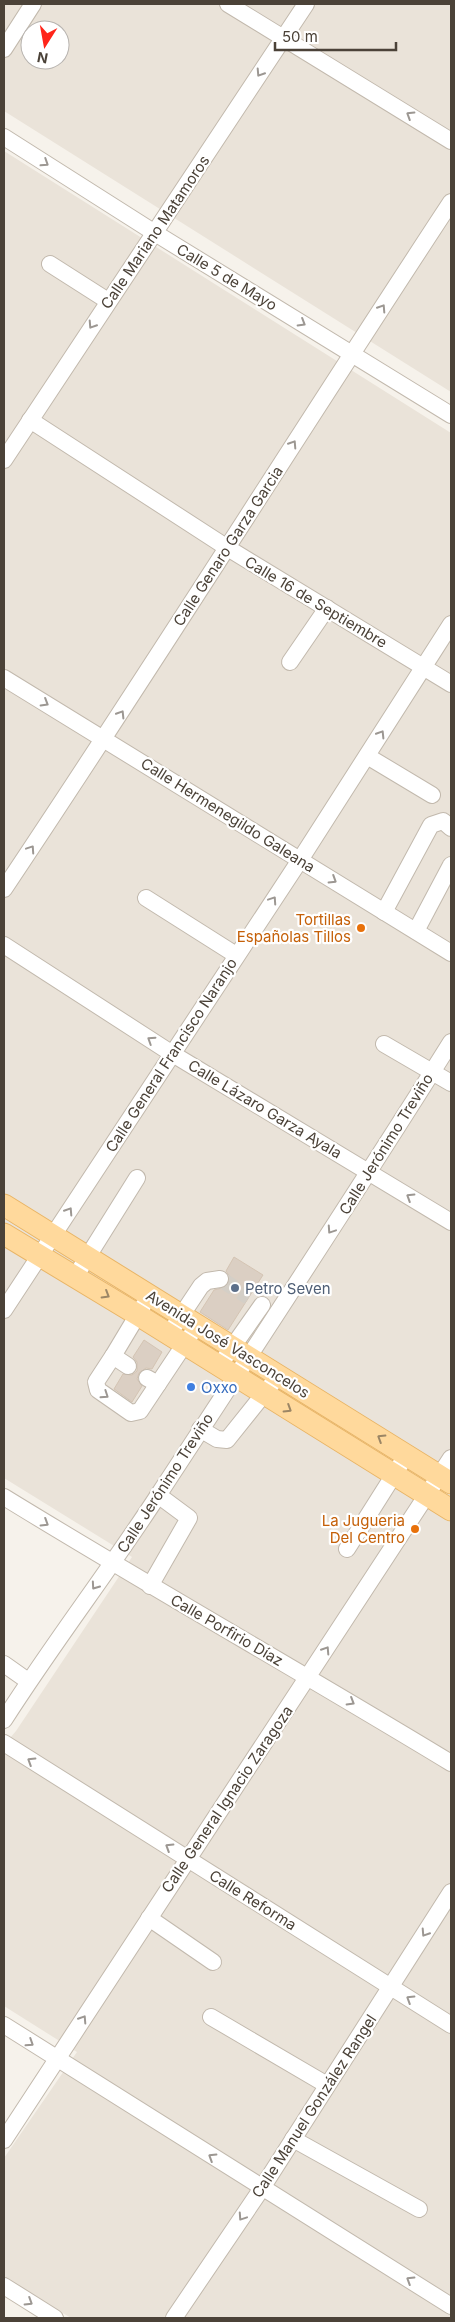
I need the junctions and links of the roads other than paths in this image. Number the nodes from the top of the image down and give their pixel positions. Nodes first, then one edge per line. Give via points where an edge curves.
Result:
1 (33, 4) edge
2 (228, 4) edge
3 (306, 4) edge
4 (284, 37) junction
5 (4, 49) edge
6 (4, 137) edge
7 (451, 141) edge
8 (451, 202) edge
9 (155, 233) junction
10 (50, 264) dead end
11 (108, 301) junction
12 (352, 353) junction
13 (451, 415) edge
14 (30, 420) junction
15 (4, 460) edge
16 (226, 547) junction
17 (327, 608) junction
18 (451, 624) edge
19 (290, 662) dead end
20 (422, 667) junction
21 (4, 678) edge
22 (451, 684) edge
23 (105, 739) junction
24 (367, 756) junction
25 (432, 795) dead end
26 (451, 828) edge
27 (300, 860) junction
28 (451, 865) edge
29 (4, 889) edge
30 (146, 898) dead end
31 (384, 912) junction
32 (416, 932) junction
33 (4, 945) edge
34 (451, 953) edge
35 (236, 955) junction
36 (451, 1042) edge
37 (384, 1044) dead end
38 (171, 1053) junction
39 (433, 1071) junction
40 (451, 1083) edge
41 (370, 1172) junction
42 (137, 1178) dead end
43 (4, 1205) edge
44 (451, 1222) edge
45 (4, 1234) edge
46 (53, 1235) junction
47 (39, 1255) junction
48 (87, 1258) junction
49 (75, 1277) junction
50 (220, 1279) dead end
51 (150, 1296) junction
52 (4, 1310) edge
53 (138, 1315) junction
54 (189, 1320) junction
55 (177, 1339) junction
56 (240, 1352) junction
57 (113, 1356) junction
58 (128, 1366) dead end
59 (227, 1372) junction
60 (279, 1375) junction
61 (264, 1395) junction
62 (200, 1429) junction
63 (407, 1454) junction
64 (448, 1472) edge
65 (393, 1475) junction
66 (158, 1495) junction
67 (427, 1496) junction
68 (4, 1497) edge
69 (451, 1510) edge
70 (347, 1549) dead end
71 (111, 1563) junction
72 (150, 1586) junction
73 (4, 1664) edge
74 (309, 1677) junction
75 (28, 1681) junction
76 (4, 1720) edge
77 (4, 1743) edge
78 (451, 1763) edge
79 (187, 1859) junction
80 (451, 1892) edge
81 (149, 1918) junction
82 (213, 1962) dead end
83 (390, 1986) junction
84 (211, 2016) dead end
85 (4, 2025) edge
86 (451, 2025) edge
87 (56, 2060) junction
88 (327, 2085) junction
89 (293, 2139) junction
90 (4, 2140) edge
91 (262, 2188) junction
92 (419, 2209) dead end
93 (4, 2286) edge
94 (451, 2306) edge
95 (55, 2318) edge
96 (174, 2318) edge

1 - 5 street
2 - 4 street
3 - 4 street, Calle Mariano Matamoros
7 -> 4 street
4 -> 9 street, Calle Mariano Matamoros
6 -> 9 street, Calle 5 de Mayo
12 -> 8 street, Calle Genaro Garza Garcia
9 - 11 street, Calle Mariano Matamoros
9 -> 12 street, Calle 5 de Mayo
10 - 11 street
11 -> 14 street, Calle Mariano Matamoros
12 - 13 street, Calle 5 de Mayo
16 -> 12 street, Calle Genaro Garza Garcia
14 - 15 street, Calle Mariano Matamoros
14 - 16 street, Calle 16 de Septiembre
16 - 17 street, Calle 16 de Septiembre
23 -> 16 street, Calle Genaro Garza Garcia
17 - 19 street
17 - 20 street, Calle 16 de Septiembre
18 - 20 street, Calle General Francisco Naranjo
20 - 22 street, Calle 16 de Septiembre
24 -> 20 street, Calle General Francisco Naranjo
21 -> 23 street, Calle Hermenegildo Galeana
23 - 27 street, Calle Hermenegildo Galeana
29 -> 23 street, Calle Genaro Garza Garcia
24 - 25 street
24 - 27 street, Calle General Francisco Naranjo
26 - 31 street via 443,822 431,825
27 -> 31 street, Calle Hermenegildo Galeana
35 -> 27 street, Calle General Francisco Naranjo
28 - 32 street
30 - 35 street
31 - 32 street, Calle Hermenegildo Galeana
32 - 34 street, Calle Hermenegildo Galeana
38 -> 33 street, Calle Lázaro Garza Ayala
35 - 38 street, Calle General Francisco Naranjo
36 - 39 street, Calle Jerónimo Treviño
37 - 39 street
38 - 41 street, Calle Lázaro Garza Ayala
46 -> 38 street, Calle General Francisco Naranjo
39 - 40 street
39 - 41 street, Calle Jerónimo Treviño
44 -> 41 street, Calle Lázaro Garza Ayala
41 -> 56 street, Calle Jerónimo Treviño via 262,1305
42 - 48 street
43 - 46 main road, Avenida José Vasconcelos
45 - 47 main road, Avenida José Vasconcelos
46 - 47 street, Calle General Francisco Naranjo
46 - 48 main road, Avenida José Vasconcelos
47 - 49 main road, Avenida José Vasconcelos
47 - 52 street, Calle General Francisco Naranjo
48 - 49 street
48 - 51 main road, Avenida José Vasconcelos
49 -> 53 main road, Avenida José Vasconcelos
50 - 54 street via 207,1281
51 - 53 street
51 - 54 main road, Avenida José Vasconcelos
53 - 55 main road, Avenida José Vasconcelos
53 - 57 street
54 - 55 street
54 - 56 main road, Avenida José Vasconcelos
57 -> 55 street via 96,1386 132,1413 140,1411 152,1381
55 - 59 main road, Avenida José Vasconcelos
56 - 59 street, Calle Jerónimo Treviño
56 - 60 main road, Avenida José Vasconcelos
57 - 58 street
59 - 61 main road, Avenida José Vasconcelos
59 - 62 street, Calle Jerónimo Treviño
60 - 61 street
63 -> 60 main road, Avenida José Vasconcelos
61 - 62 street via 227,1440 217,1439
61 -> 65 main road, Avenida José Vasconcelos
62 - 66 street, Calle Jerónimo Treviño
63 - 64 main road, Avenida José Vasconcelos
63 - 65 street
64 - 67 street, Calle General Ignacio Zaragoza
65 - 67 main road, Avenida José Vasconcelos
65 - 70 street
66 - 71 street, Calle Jerónimo Treviño
66 - 72 street via 189,1518
67 - 69 main road, Avenida José Vasconcelos
74 -> 67 street, Calle General Ignacio Zaragoza
68 -> 71 street, Calle Porfirio Díaz
71 - 72 street, Calle Porfirio Díaz
71 -> 75 street, Calle Jerónimo Treviño
72 - 74 street, Calle Porfirio Díaz
73 - 75 street
74 -> 78 street, Calle Porfirio Díaz
74 - 79 street, Calle General Ignacio Zaragoza
75 - 76 street, Calle Jerónimo Treviño
79 -> 77 street, Calle Reforma
79 - 81 street, Calle General Ignacio Zaragoza
79 - 83 street, Calle Reforma
80 -> 83 street, Calle Manuel González Rangel
81 - 82 street
87 -> 81 street, Calle General Ignacio Zaragoza
86 -> 83 street, Calle Reforma
83 - 88 street, Calle Manuel González Rangel
84 - 88 street
85 -> 87 street
87 - 90 street, Calle General Ignacio Zaragoza
91 -> 87 street
88 - 89 street, Calle Manuel González Rangel
89 - 91 street, Calle Manuel González Rangel
89 - 92 street
94 -> 91 street
91 -> 96 street, Calle Manuel González Rangel
93 -> 95 street

